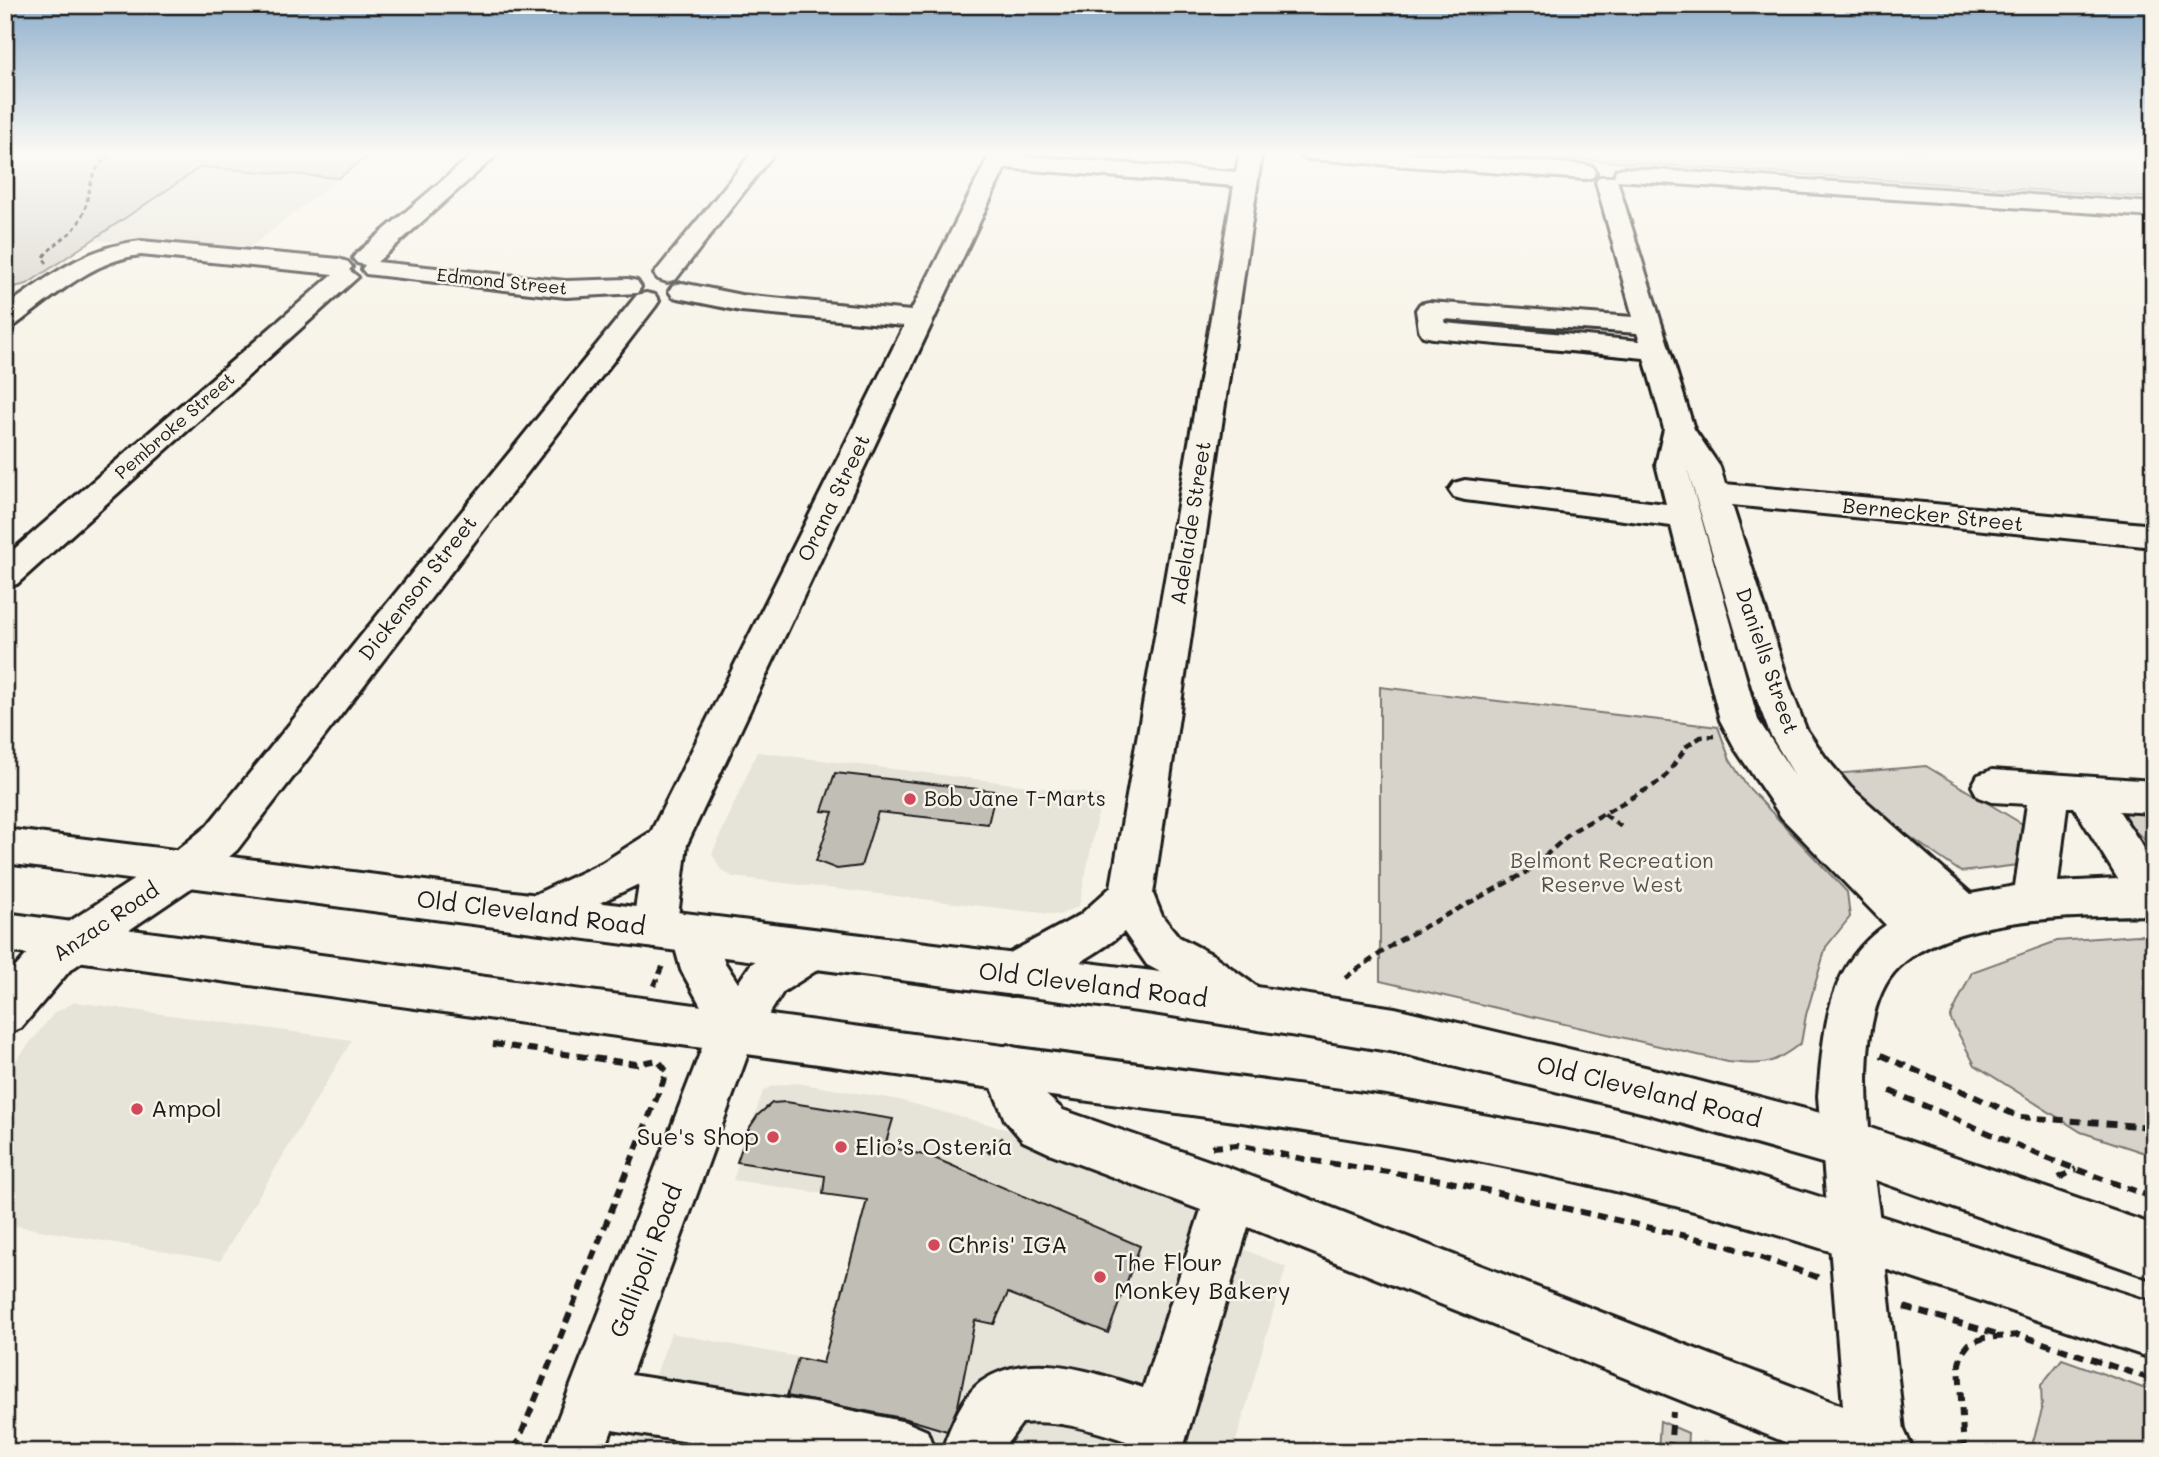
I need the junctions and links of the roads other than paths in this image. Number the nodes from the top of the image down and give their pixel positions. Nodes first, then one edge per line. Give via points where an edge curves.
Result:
1 (411, 220) edge
2 (717, 220) edge
3 (969, 220) edge
4 (1240, 220) edge
5 (1618, 220) edge
6 (356, 268) junction
7 (675, 282) junction
8 (637, 294) junction
9 (18, 303) edge
10 (5, 320) edge
11 (921, 320) junction
12 (1653, 339) junction
13 (1679, 429) junction
14 (1465, 490) dead end
15 (1713, 493) junction
16 (1685, 517) junction
17 (2154, 536) edge
18 (5, 576) edge
19 (1992, 786) dead end
20 (2067, 792) junction
21 (2154, 797) edge
22 (666, 844) junction
23 (5, 846) edge
24 (185, 869) junction
25 (1131, 894) junction
26 (2153, 897) edge
27 (2034, 902) junction
28 (538, 914) junction
29 (1964, 915) junction
30 (1919, 929) junction
31 (674, 931) junction
32 (5, 932) edge
33 (72, 942) junction
34 (812, 949) junction
35 (1011, 975) junction
36 (1244, 1004) junction
37 (5, 1013) edge
38 (733, 1030) junction
39 (1008, 1068) junction
40 (1847, 1145) junction
41 (1232, 1195) junction
42 (1854, 1235) junction
43 (2154, 1252) edge
44 (2154, 1331) edge
45 (594, 1398) junction
46 (1157, 1438) edge
47 (1881, 1450) edge
48 (574, 1452) edge
49 (906, 1452) edge
50 (970, 1452) edge

1 - 6 main road, Pembroke Street
2 - 7 main road
3 - 11 main road, Orana Street
4 - 25 main road, Adelaide Street
5 - 12 main road, Daniells Street
6 - 8 main road, Edmond Street
6 - 9 main road, Edmond Street via 141,248 107,254
6 - 18 main road, Pembroke Street
7 - 8 main road, Edmond Street via 669,299
7 - 11 main road via 741,303
8 - 24 main road, Dickenson Street via 222,838
9 - 10 main road
11 - 22 main road, Orana Street
12 - 12 main road via 1429,310 1433,330
12 - 13 main road, Daniells Street
13 - 15 main road, Daniells Street via 1704,467
13 - 16 main road, Daniells Street via 1671,464
14 - 16 main road
15 - 17 main road, Bernecker Street
15 - 29 main road, Daniells Street via 1789,734 1836,798
16 - 30 main road, Daniells Street via 1746,735 1765,768 1803,814
19 - 20 main road
20 - 21 main road
20 - 26 main road
20 - 27 main road
22 - 28 main road via 617,876
22 - 31 main road, Orana Street
23 - 24 main road, Old Cleveland Road
24 - 28 main road, Old Cleveland Road
24 - 33 main road, Anzac Road
25 - 35 main road via 1096,929
25 - 36 main road via 1144,928 1163,951
26 - 27 main road
27 - 29 main road
28 - 31 main road, Old Cleveland Road
29 - 30 main road
30 - 40 main road via 1884,951 1857,995 1846,1039 1842,1096
31 - 34 main road, Old Cleveland Road
31 - 38 main road via 721,997
32 - 33 main road
33 - 37 main road, Anzac Road via 48,962
33 - 38 main road
34 - 35 main road, Old Cleveland Road
34 - 38 main road, Gallipoli Road via 766,978
35 - 36 main road, Old Cleveland Road
36 - 40 main road, Old Cleveland Road via 1442,1040
38 - 39 main road
38 - 45 main road, Gallipoli Road
39 - 41 main road via 1034,1121
39 - 42 main road via 1499,1141 1729,1194
40 - 42 main road
40 - 43 main road, Old Cleveland Road
41 - 46 main road
41 - 47 main road
42 - 44 main road
42 - 47 main road
45 - 48 main road, Gallipoli Road
45 - 49 main road via 820,1433
46 - 50 main road via 1076,1398 1025,1392 1003,1401

